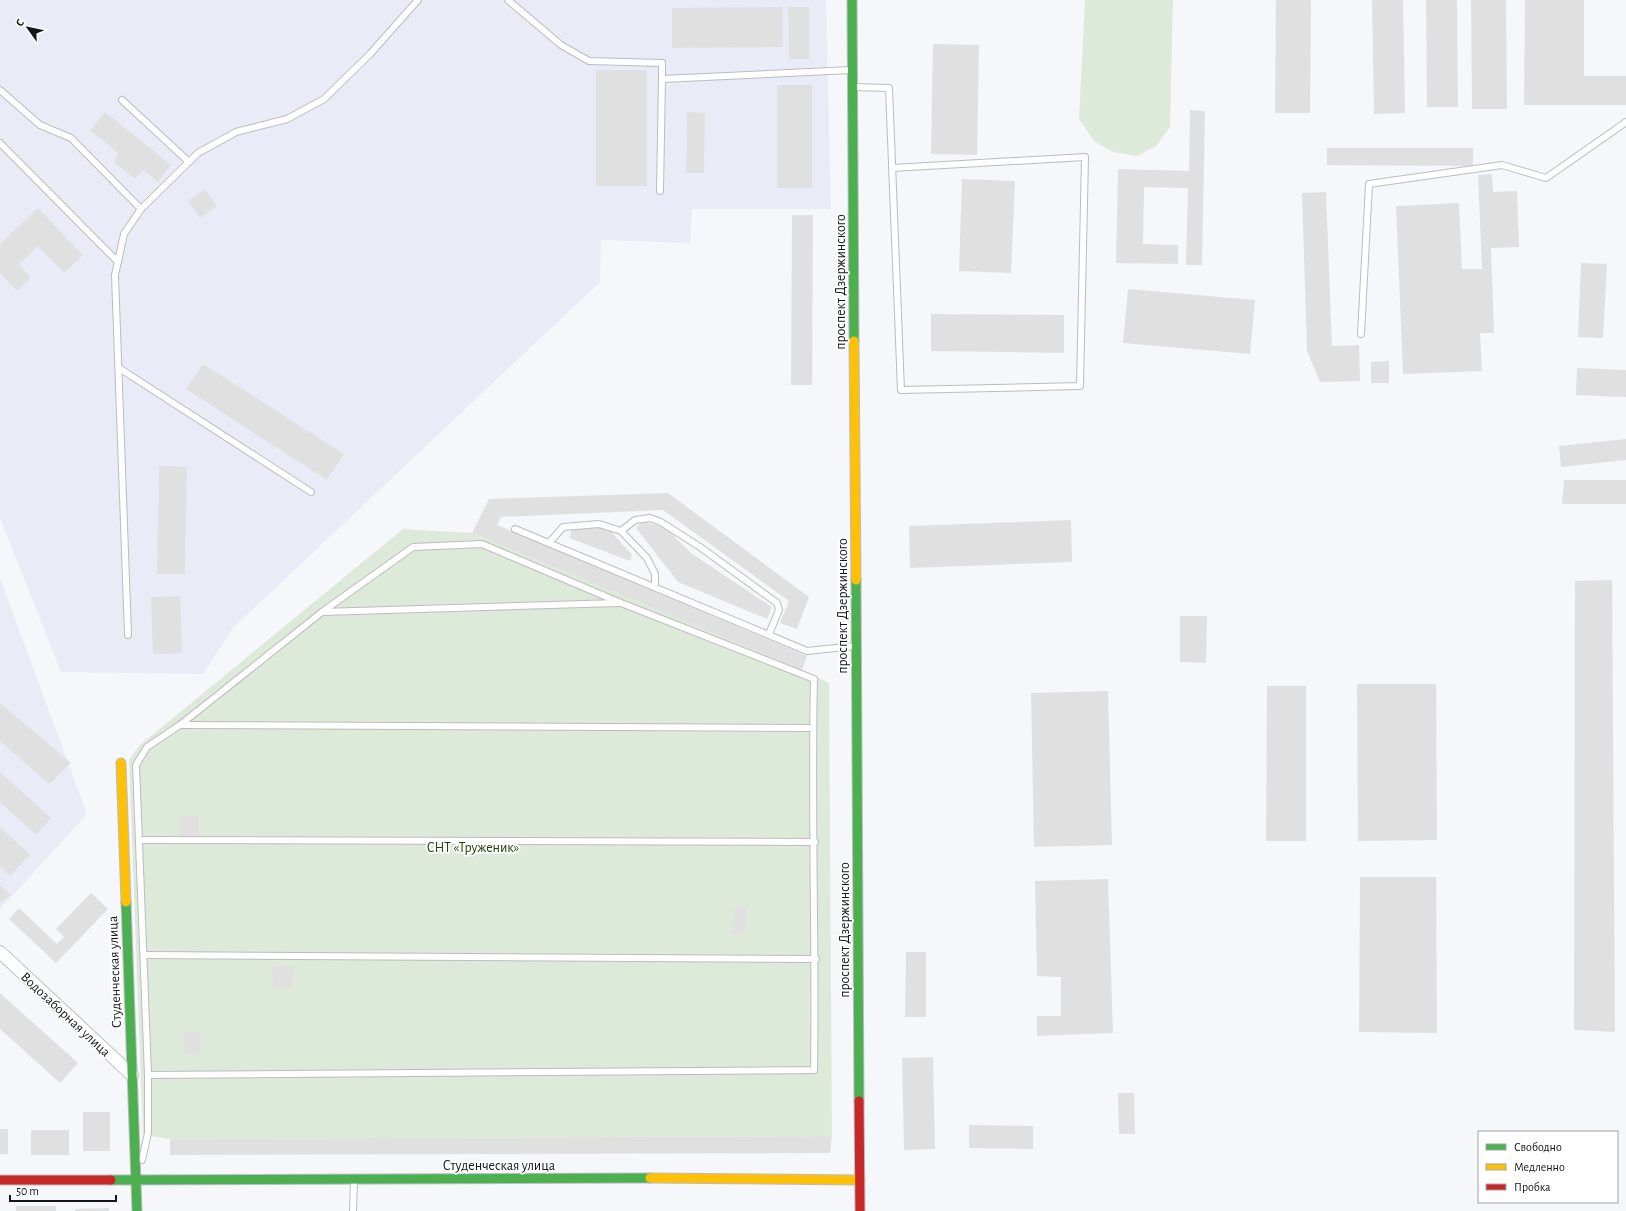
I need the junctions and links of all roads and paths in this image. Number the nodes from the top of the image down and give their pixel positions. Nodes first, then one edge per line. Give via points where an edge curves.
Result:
1 (418, 0) edge
2 (508, 0) edge
3 (852, 0) edge
4 (852, 70) junction
5 (662, 79) junction
6 (852, 86) junction
7 (0, 90) edge
8 (122, 100) dead end
9 (1626, 122) edge
10 (0, 143) edge
11 (189, 162) junction
12 (892, 168) junction
13 (660, 191) dead end
14 (140, 209) junction
15 (118, 262) junction
16 (1362, 334) dead end
17 (119, 368) junction
18 (312, 492) dead end
19 (515, 529) dead end
20 (621, 531) junction
21 (549, 543) junction
22 (655, 587) junction
23 (621, 603) junction
24 (322, 612) junction
25 (769, 634) junction
26 (128, 635) dead end
27 (856, 646) junction
28 (180, 725) junction
29 (813, 728) junction
30 (121, 763) dead end
31 (139, 840) junction
32 (815, 842) junction
33 (0, 952) edge
34 (144, 955) junction
35 (816, 959) junction
36 (132, 1075) junction
37 (148, 1075) junction
38 (354, 1179) junction
39 (0, 1180) edge
40 (138, 1180) junction
41 (860, 1180) junction
42 (137, 1211) edge
43 (353, 1211) edge
44 (860, 1211) edge

1 - 11 lane via 370,54 324,98 287,119 236,132 198,153
2 - 5 lane via 561,45 588,61 662,63
3 - 4 street, проспект Дзержинского
4 - 5 lane
4 - 6 street, проспект Дзержинского
5 - 13 lane
6 - 12 lane via 889,88
6 - 27 street, проспект Дзержинского
7 - 14 lane via 40,125 72,138
8 - 11 lane
9 - 16 lane via 1546,178 1502,165 1369,184
10 - 15 lane
11 - 14 lane
12 - 12 lane via 901,390 1080,386 1085,157
14 - 15 lane via 124,234
15 - 17 lane via 116,275
17 - 18 lane
17 - 26 lane
19 - 21 lane
20 - 21 lane via 600,524 563,527
20 - 22 lane via 648,558 655,574
20 - 25 lane via 635,520 650,518 661,522 700,547 777,603 780,610
21 - 22 lane
22 - 25 lane
23 - 24 lane
23 - 24 lane via 482,544 413,547
23 - 29 lane via 814,679
24 - 28 lane
25 - 27 lane via 807,651
27 - 41 street, проспект Дзержинского
28 - 29 lane
28 - 31 lane via 147,747 136,766
29 - 32 lane
30 - 36 street, Студенческая улица
31 - 32 lane
31 - 34 lane
32 - 35 lane
33 - 36 street, Водозаборная улица
34 - 35 lane
34 - 37 lane
35 - 37 lane via 814,1070
36 - 40 street, Студенческая улица
37 - 40 lane via 148,1132
38 - 40 street, Студенческая улица
38 - 41 street, Студенческая улица
38 - 43 lane
39 - 40 street, Студенческая улица
40 - 42 street, Студенческая улица
41 - 44 street, проспект Дзержинского

